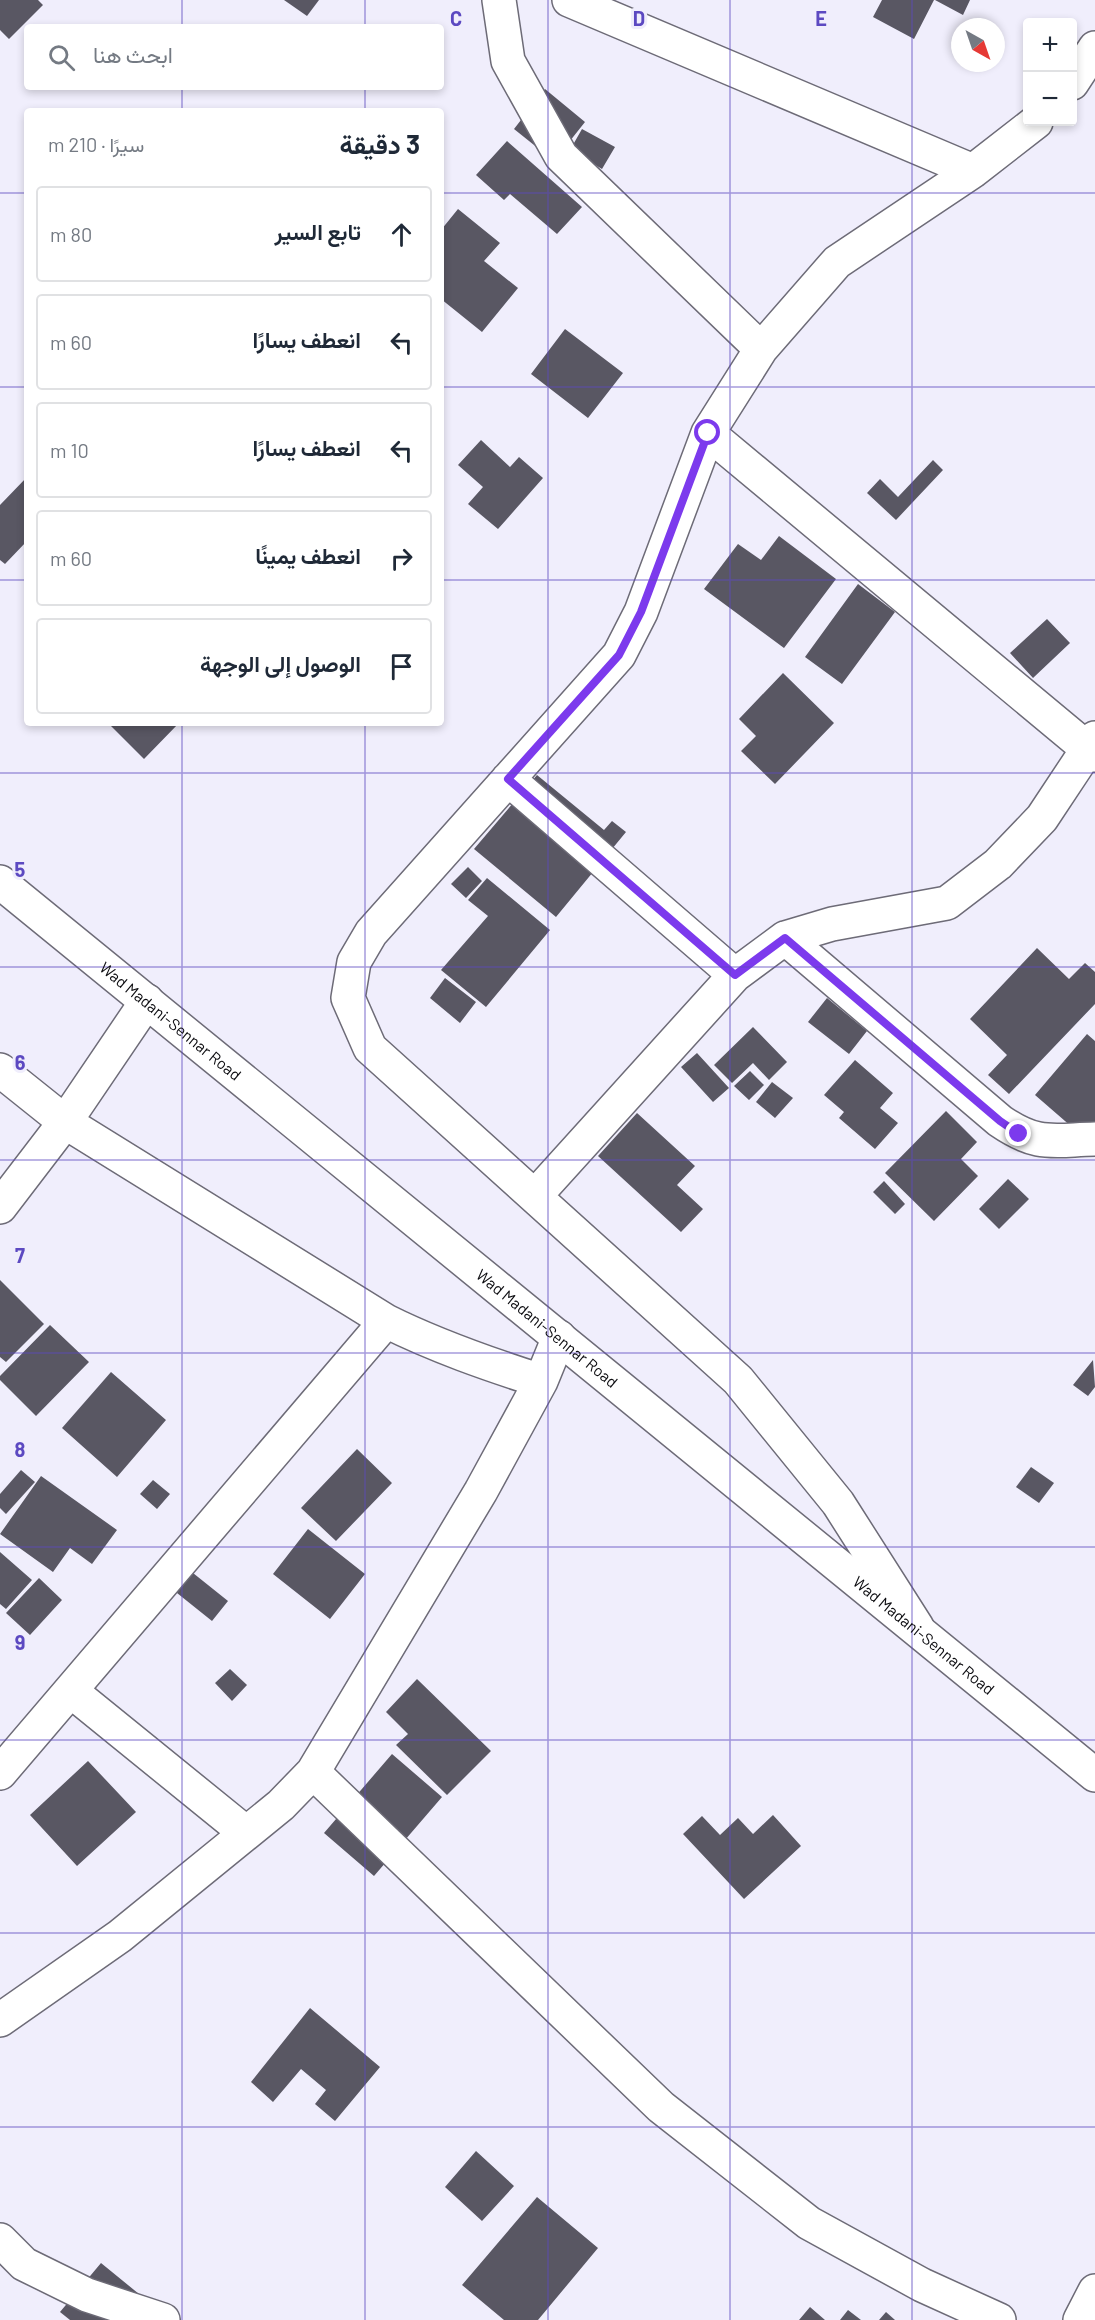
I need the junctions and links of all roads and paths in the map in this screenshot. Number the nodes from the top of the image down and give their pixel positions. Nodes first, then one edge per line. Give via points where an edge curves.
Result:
1 (499, 0) edge
2 (569, 0) edge
3 (1031, 126) edge
4 (973, 171) junction
5 (761, 350) junction
6 (708, 433) junction
7 (1093, 748) edge
8 (508, 779) junction
9 (0, 882) edge
10 (785, 938) junction
11 (735, 975) junction
12 (147, 1001) junction
13 (0, 1070) edge
14 (65, 1122) junction
15 (1095, 1139) edge
16 (536, 1197) junction
17 (0, 1207) edge
18 (386, 1321) junction
19 (559, 1336) junction
20 (541, 1381) junction
21 (921, 1634) junction
22 (71, 1691) junction
23 (313, 1772) junction
24 (0, 1773) edge
25 (1095, 1775) edge
26 (246, 1833) junction
27 (0, 2020) edge
28 (0, 2240) edge
29 (1095, 2291) edge
30 (85, 2308) edge
31 (163, 2320) edge
32 (999, 2320) edge
33 (1080, 2320) edge

1 - 5 main road via 508,61 561,156
2 - 4 main road
3 - 4 main road
4 - 5 main road via 837,262
5 - 6 main road
6 - 7 main road
6 - 8 main road via 641,612 619,655
7 - 10 main road via 1042,818 998,864 947,903 832,924
8 - 11 main road
8 - 16 main road via 371,933 354,962 348,998 370,1048
9 - 12 main road, Wad Madani-Sennar Road
10 - 11 main road
10 - 15 main road via 1019,1134 1035,1141
11 - 16 main road
12 - 14 main road
12 - 19 main road, Wad Madani-Sennar Road
13 - 14 main road
14 - 17 main road
14 - 18 main road
16 - 21 main road via 738,1380 838,1503
18 - 20 main road via 475,1359
18 - 22 main road
19 - 20 main road
19 - 21 main road, Wad Madani-Sennar Road
20 - 23 main road via 481,1491
21 - 25 main road, Wad Madani-Sennar Road
22 - 24 main road
22 - 26 main road
23 - 26 main road
23 - 32 main road via 661,2107 809,2223 922,2285
26 - 27 main road via 120,1936
28 - 30 main road via 24,2264
29 - 33 main road
30 - 31 main road

